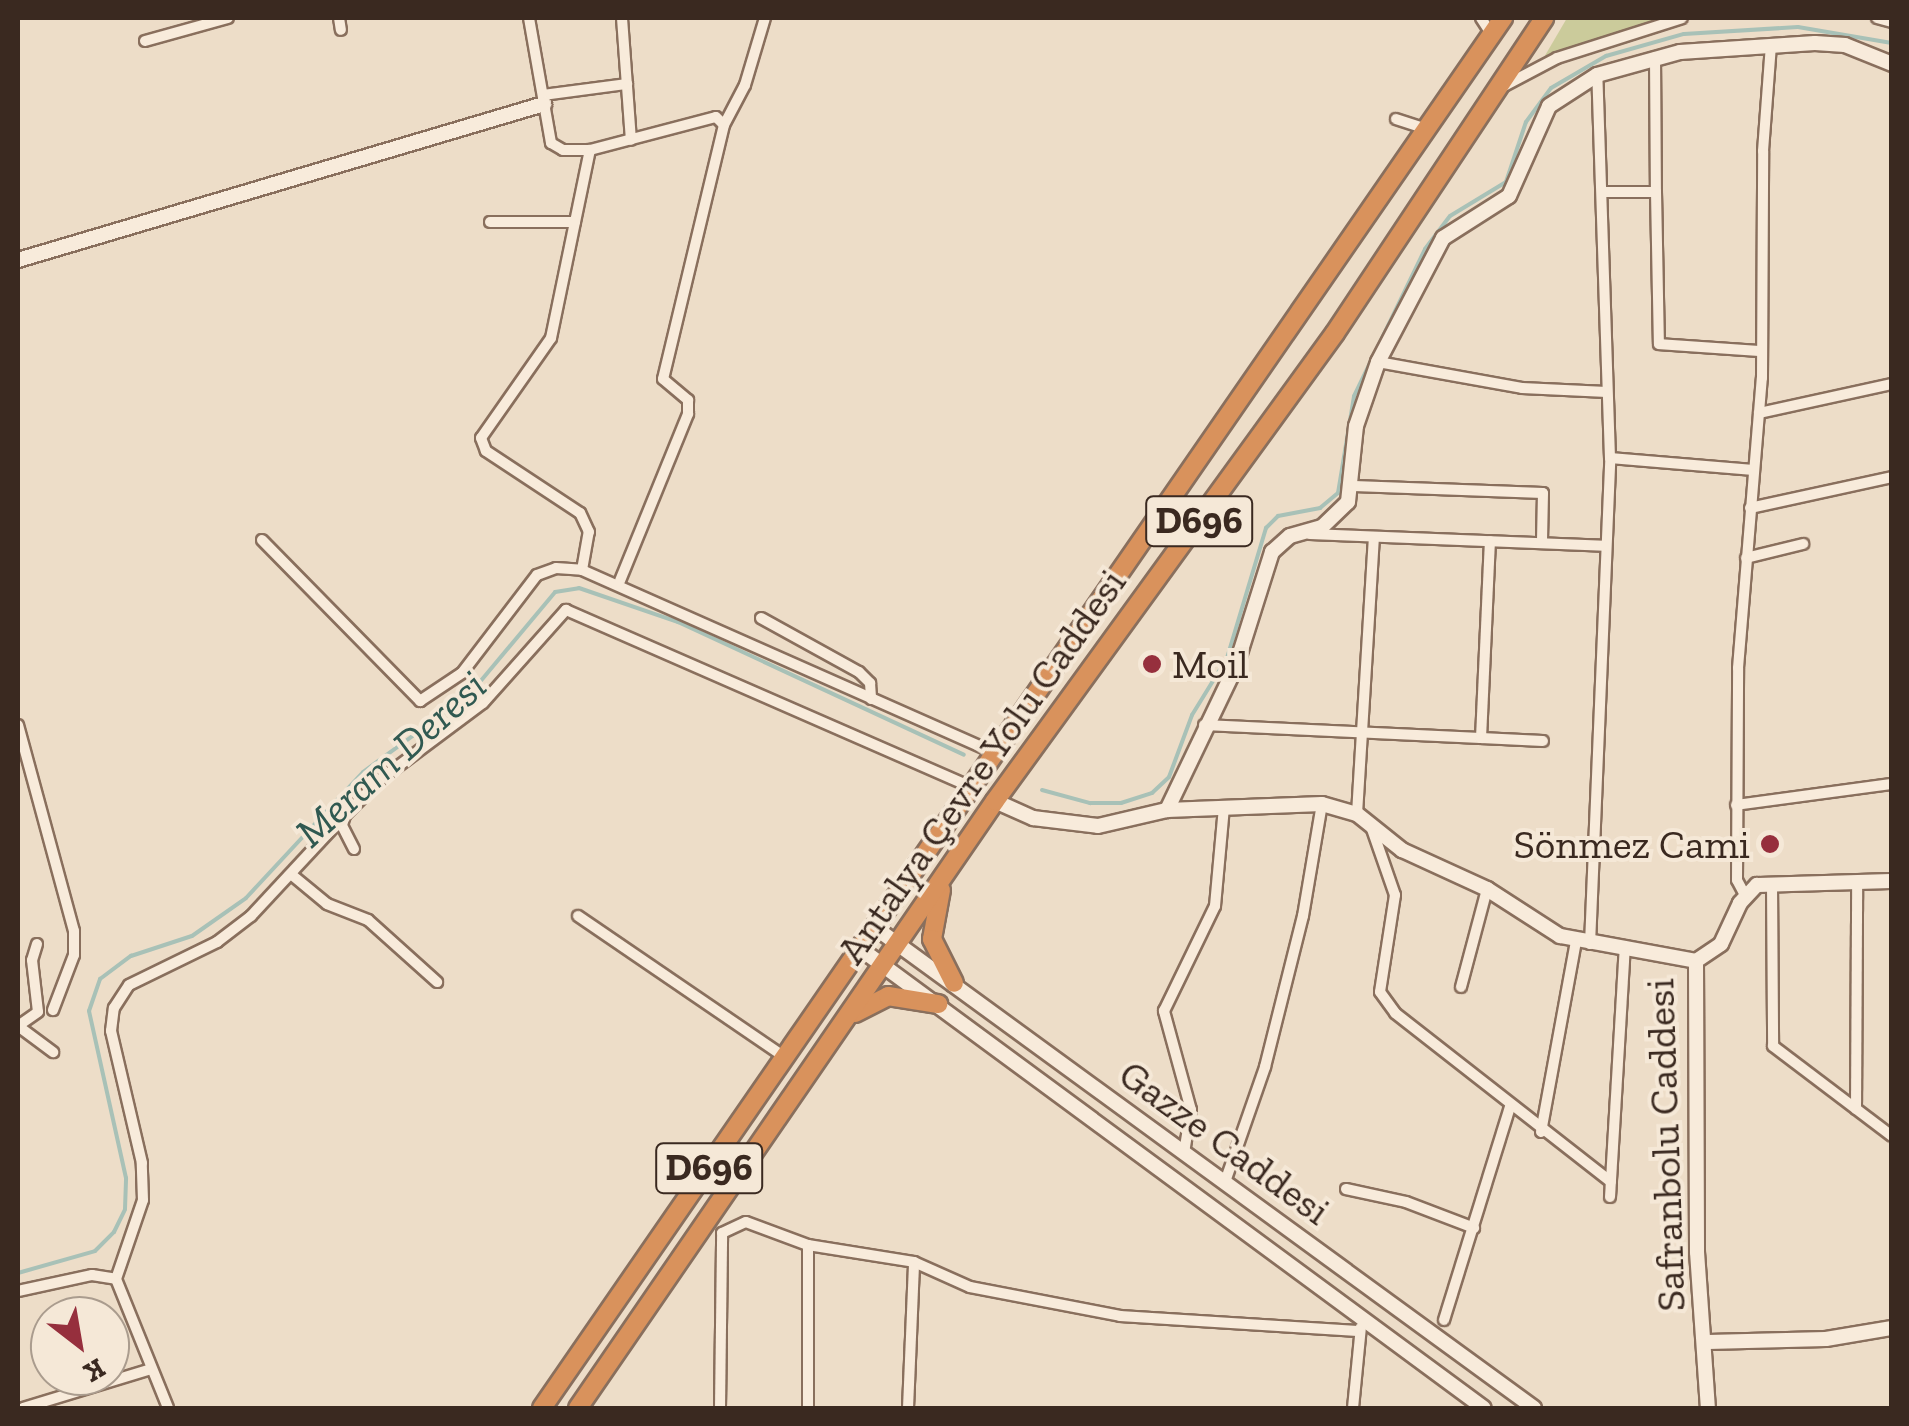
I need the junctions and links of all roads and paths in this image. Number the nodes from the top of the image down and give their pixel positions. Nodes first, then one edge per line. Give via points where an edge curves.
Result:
1 (228, 18) edge
2 (339, 18) edge
3 (529, 18) edge
4 (622, 18) edge
5 (765, 18) edge
6 (1481, 18) edge
7 (1504, 18) edge
8 (1544, 18) edge
9 (1682, 18) edge
10 (1877, 18) edge
11 (200, 22) edge
12 (1892, 22) edge
13 (341, 30) dead end
14 (1492, 35) junction
15 (145, 41) dead end
16 (1771, 45) junction
17 (1655, 56) junction
18 (1892, 64) edge
19 (1597, 75) junction
20 (627, 84) junction
21 (1496, 90) junction
22 (544, 100) junction
23 (1396, 119) dead end
24 (724, 124) junction
25 (1426, 129) junction
26 (631, 140) junction
27 (590, 150) junction
28 (1602, 192) junction
29 (1656, 192) junction
30 (490, 222) dead end
31 (575, 222) junction
32 (18, 260) edge
33 (1758, 351) junction
34 (1378, 362) junction
35 (1892, 384) edge
36 (1607, 392) junction
37 (1759, 414) junction
38 (1610, 458) junction
39 (1754, 470) junction
40 (1892, 477) edge
41 (1354, 486) junction
42 (1750, 508) junction
43 (1304, 534) junction
44 (1374, 539) junction
45 (262, 540) dead end
46 (1490, 541) junction
47 (1542, 541) junction
48 (1804, 544) dead end
49 (1604, 546) junction
50 (1746, 558) junction
51 (582, 570) junction
52 (620, 581) junction
53 (760, 618) dead end
54 (871, 699) junction
55 (1203, 725) junction
56 (18, 726) edge
57 (1358, 731) junction
58 (1481, 738) junction
59 (1542, 741) dead end
60 (995, 753) junction
61 (1892, 784) edge
62 (972, 787) junction
63 (995, 801) junction
64 (1322, 804) junction
65 (1736, 805) junction
66 (1224, 808) junction
67 (1168, 810) junction
68 (1357, 814) junction
69 (345, 815) junction
70 (1371, 825) junction
71 (354, 849) dead end
72 (949, 869) junction
73 (292, 876) junction
74 (1858, 881) junction
75 (1892, 881) edge
76 (1772, 884) junction
77 (1487, 889) junction
78 (1746, 896) junction
79 (578, 916) dead end
80 (877, 928) junction
81 (1583, 943) junction
82 (37, 944) dead end
83 (898, 944) junction
84 (1625, 948) junction
85 (862, 950) junction
86 (1696, 961) junction
87 (883, 965) junction
88 (438, 982) dead end
89 (954, 982) junction
90 (1462, 987) dead end
91 (938, 1004) junction
92 (38, 1012) junction
93 (846, 1018) junction
94 (53, 1052) dead end
95 (787, 1059) junction
96 (1510, 1106) junction
97 (1856, 1109) junction
98 (1542, 1132) junction
99 (1892, 1136) edge
100 (1184, 1153) junction
101 (1225, 1182) junction
102 (1611, 1182) junction
103 (1346, 1189) dead end
104 (1610, 1196) dead end
105 (715, 1227) junction
106 (1474, 1228) junction
107 (808, 1245) junction
108 (914, 1262) junction
109 (116, 1279) junction
110 (18, 1291) edge
111 (1444, 1320) dead end
112 (1361, 1327) junction
113 (1892, 1328) edge
114 (1708, 1342) junction
115 (151, 1369) junction
116 (130, 1376) edge
117 (64, 1396) joint
118 (24, 1408) edge
119 (68, 1408) edge
120 (168, 1408) edge
121 (542, 1408) edge
122 (578, 1408) edge
123 (720, 1408) edge
124 (808, 1408) edge
125 (908, 1408) edge
126 (1353, 1408) edge
127 (1484, 1408) edge
128 (1534, 1408) edge
129 (1708, 1408) edge

1 - 11 street
2 - 13 street
3 - 22 street
4 - 20 street
5 - 24 street via 745,85
6 - 14 street
7 - 14 highway, Antalya Çevre Yolu Caddesi / D696
8 - 21 highway, Antalya Çevre Yolu Caddesi / D696
9 - 21 street via 1557,58
10 - 12 street
11 - 15 street
14 - 25 highway, Antalya Çevre Yolu Caddesi / D696
16 - 17 street
16 - 18 street via 1844,45
16 - 33 street
17 - 19 street
17 - 29 street
19 - 28 street
19 - 34 street via 1549,106 1509,196 1443,238
20 - 22 street
20 - 26 street
21 - 63 highway, Antalya Çevre Yolu Caddesi / D696 via 1335,333
22 - 27 street via 551,143
22 - 32 street
23 - 25 street
24 - 26 street via 716,117
24 - 52 street via 662,379 688,400 688,414
25 - 60 highway, Antalya Çevre Yolu Caddesi / D696
26 - 27 street
27 - 31 street
28 - 29 street
28 - 36 street
29 - 33 street via 1659,344
30 - 31 street
31 - 51 street via 552,338 482,444 580,513 589,532
33 - 37 street
34 - 36 street via 1522,388
34 - 41 street via 1356,426
35 - 37 street
36 - 38 street
37 - 39 street
38 - 39 street
38 - 49 street
39 - 42 street
40 - 42 street
41 - 43 street via 1337,517
41 - 47 street via 1543,493
42 - 50 street
43 - 44 street
43 - 55 street via 1290,536 1272,552 1236,666
44 - 46 street
44 - 57 street
45 - 51 street via 420,701 462,673 537,575
46 - 47 street
46 - 58 street
47 - 49 street
48 - 50 street
49 - 81 street
50 - 65 street
51 - 52 street
52 - 54 street
53 - 54 street via 858,672 870,684
54 - 60 street
55 - 57 street
55 - 67 street
56 - 92 street via 74,932 58,1013
57 - 58 street
57 - 68 street
58 - 59 street
60 - 62 highway, Antalya Çevre Yolu Caddesi / D696
61 - 65 street
62 - 69 street via 566,610 483,704 381,779
62 - 80 highway, Antalya Çevre Yolu Caddesi / D696
63 - 67 street, Safranbolu Caddesi via 1068,824 1126,822
63 - 72 highway, Antalya Çevre Yolu Caddesi / D696
64 - 66 street, Safranbolu Caddesi
64 - 68 street, Safranbolu Caddesi
64 - 101 street via 1304,916 1265,1067
65 - 78 street via 1737,880
66 - 67 street, Safranbolu Caddesi
66 - 100 street via 1215,906 1164,1010 1191,1110
68 - 70 street, Safranbolu Caddesi
69 - 71 street via 342,825
69 - 73 street
70 - 77 street, Safranbolu Caddesi via 1402,850
70 - 96 street via 1395,895 1380,992 1395,1013
72 - 83 highway, Antalya Çevre Yolu Caddesi / D696
72 - 89 highway via 932,940
73 - 88 street via 328,904 368,920
73 - 109 street via 216,942 129,985 114,1008 112,1031 142,1162 144,1200
74 - 75 street
74 - 76 street
74 - 97 street
76 - 78 street
76 - 97 street via 1773,1046
77 - 81 street, Safranbolu Caddesi
77 - 90 street
78 - 86 street via 1721,944
79 - 95 street
80 - 83 street, Gazze Caddesi
80 - 85 highway, Antalya Çevre Yolu Caddesi / D696
81 - 84 street, Safranbolu Caddesi
81 - 98 street
82 - 92 street via 32,960
83 - 87 highway, Antalya Çevre Yolu Caddesi / D696
83 - 89 street, Gazze Caddesi
84 - 86 street, Safranbolu Caddesi
84 - 102 street
85 - 87 street, Gazze Caddesi
85 - 95 highway, Antalya Çevre Yolu Caddesi / D696
86 - 114 street, Safranbolu Caddesi via 1697,1252
87 - 91 street, Gazze Caddesi
87 - 93 highway, Antalya Çevre Yolu Caddesi / D696
89 - 100 street, Gazze Caddesi
91 - 93 highway via 888,996
91 - 112 street, Gazze Caddesi
92 - 94 street via 18,1026
93 - 105 highway, Antalya Çevre Yolu Caddesi / D696
95 - 121 highway, Antalya Çevre Yolu Caddesi / D696
96 - 98 street
96 - 106 street
97 - 99 street
98 - 102 street
100 - 101 street, Gazze Caddesi
101 - 128 street, Gazze Caddesi
102 - 104 street
103 - 106 street via 1406,1202
105 - 107 street via 746,1222
105 - 122 highway, Antalya Çevre Yolu Caddesi / D696
105 - 123 street
106 - 111 street
107 - 108 street
107 - 124 street
108 - 112 street via 970,1287 1120,1316
108 - 125 street
109 - 110 street via 92,1275
109 - 115 street
112 - 126 street
112 - 127 street, Gazze Caddesi
113 - 114 street via 1826,1339
114 - 129 street, Safranbolu Caddesi
115 - 116 street
115 - 120 street
117 - 118 street
117 - 119 street

